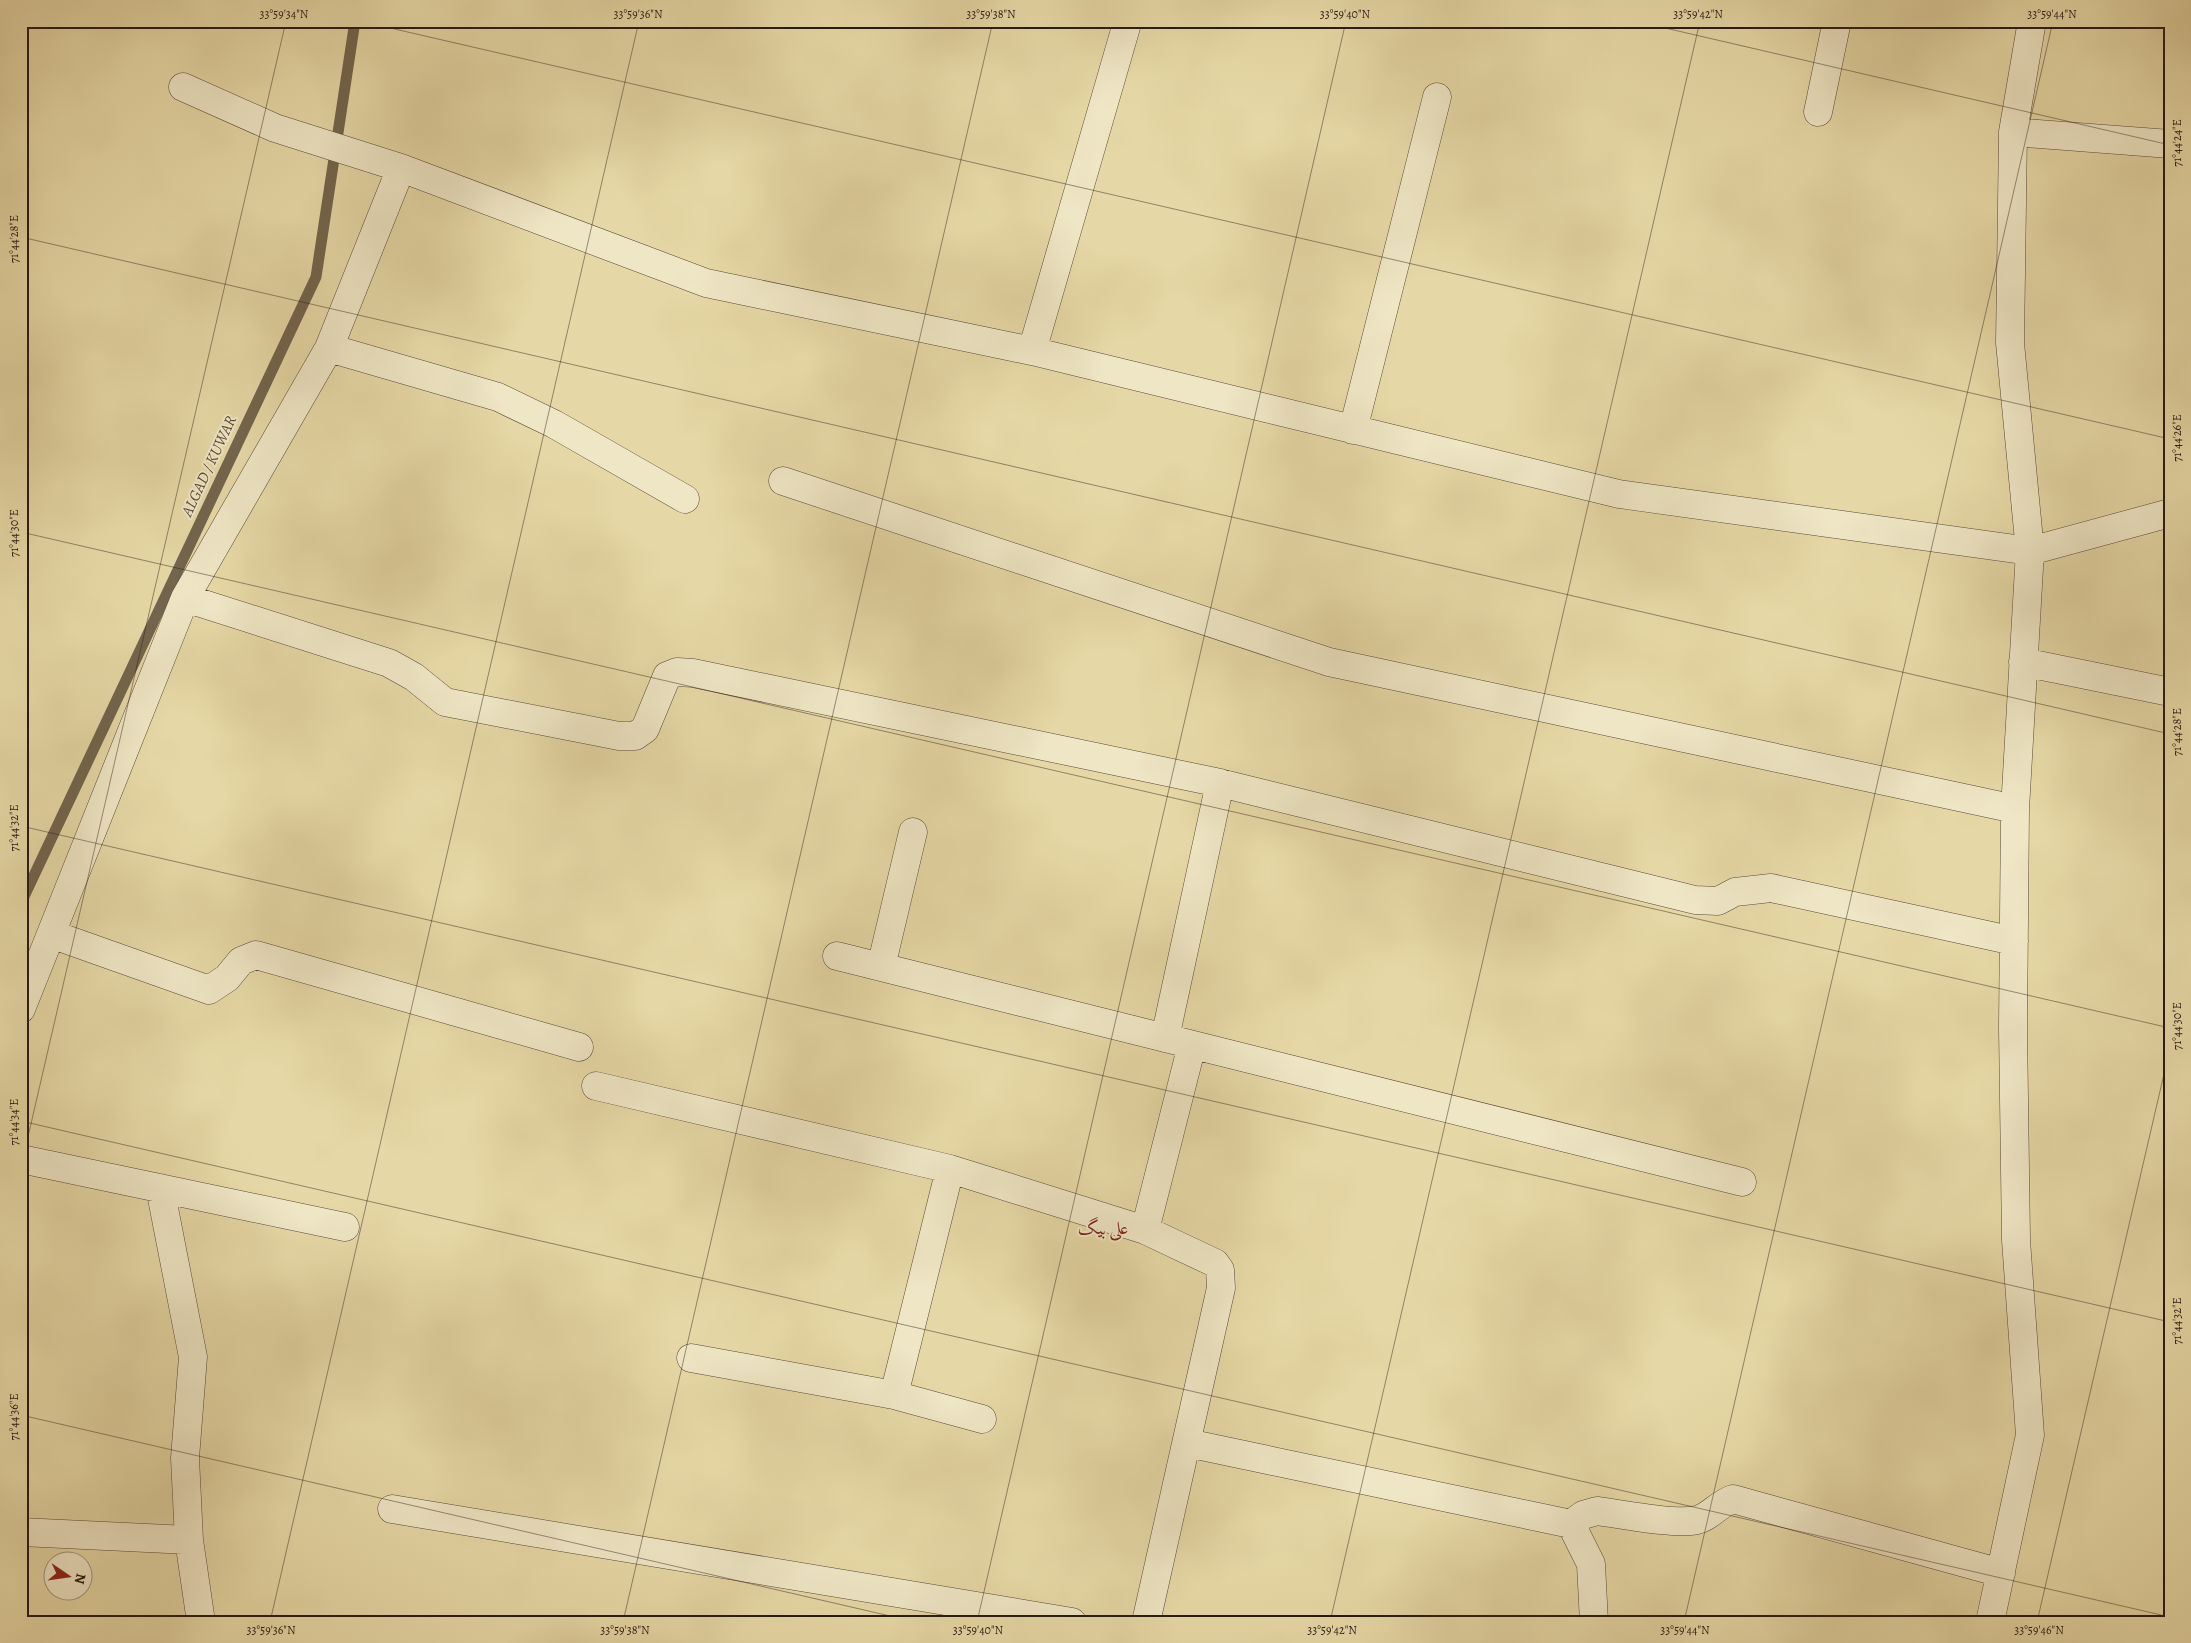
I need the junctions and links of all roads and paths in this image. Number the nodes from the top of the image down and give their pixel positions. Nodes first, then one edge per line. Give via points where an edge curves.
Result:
1 (1837, 21) edge
2 (2032, 21) edge
3 (1126, 27) dead end
4 (183, 87) dead end
5 (1437, 97) dead end
6 (1818, 112) dead end
7 (2013, 132) junction
8 (2170, 144) edge
9 (401, 168) junction
10 (329, 348) junction
11 (1032, 351) junction
12 (1353, 430) junction
13 (783, 481) dead end
14 (685, 499) dead end
15 (2170, 513) edge
16 (2030, 551) junction
17 (185, 598) junction
18 (2023, 662) junction
19 (2170, 692) edge
20 (1220, 783) junction
21 (2015, 809) junction
22 (913, 832) dead end
23 (51, 934) junction
24 (2014, 941) junction
25 (837, 956) dead end
26 (881, 967) junction
27 (21, 1009) edge
28 (1165, 1038) junction
29 (1192, 1044) junction
30 (579, 1047) dead end
31 (596, 1086) dead end
32 (21, 1159) edge
33 (950, 1169) junction
34 (1742, 1182) dead end
35 (160, 1188) junction
36 (345, 1227) dead end
37 (1145, 1230) junction
38 (691, 1358) dead end
39 (894, 1395) junction
40 (982, 1419) dead end
41 (1192, 1444) dead end
42 (392, 1509) dead end
43 (1570, 1524) junction
44 (21, 1532) edge
45 (189, 1540) junction
46 (2001, 1573) junction
47 (1028, 1618) edge
48 (201, 1622) edge
49 (1072, 1622) edge
50 (1146, 1622) edge
51 (1594, 1622) edge
52 (1990, 1622) edge

1 - 6 street
2 - 7 street
3 - 11 street
4 - 9 street via 275,128
5 - 12 street
7 - 8 street
7 - 16 street via 2010,343
9 - 10 street
9 - 11 street via 706,283
10 - 14 street via 498,397 554,424
10 - 17 street
11 - 12 street
12 - 16 street via 1619,494
13 - 21 street via 1329,662
15 - 16 street
16 - 18 street
17 - 20 street via 389,663 414,677 445,702 619,736 635,736 645,729 667,676 677,672 693,673
17 - 23 street
18 - 19 street
18 - 21 street
20 - 24 street via 1695,900 1718,901 1735,892 1771,888
20 - 28 street
21 - 24 street
22 - 26 street
23 - 27 street
23 - 30 street via 209,990 228,978 241,961 256,955
24 - 46 street via 2016,1240 2030,1435
25 - 26 street
26 - 28 street
28 - 29 street
29 - 34 street
29 - 37 street
31 - 33 street
32 - 35 street
33 - 37 street
33 - 39 street
35 - 36 street
35 - 45 street via 193,1357 185,1458
37 - 50 street via 1215,1263 1220,1270 1221,1288
38 - 39 street
39 - 40 street
41 - 43 street
42 - 47 street
43 - 46 street via 1597,1511 1699,1520 1722,1502 1733,1498
43 - 51 street via 1591,1564
44 - 45 street
45 - 48 street
46 - 52 street
47 - 49 street

